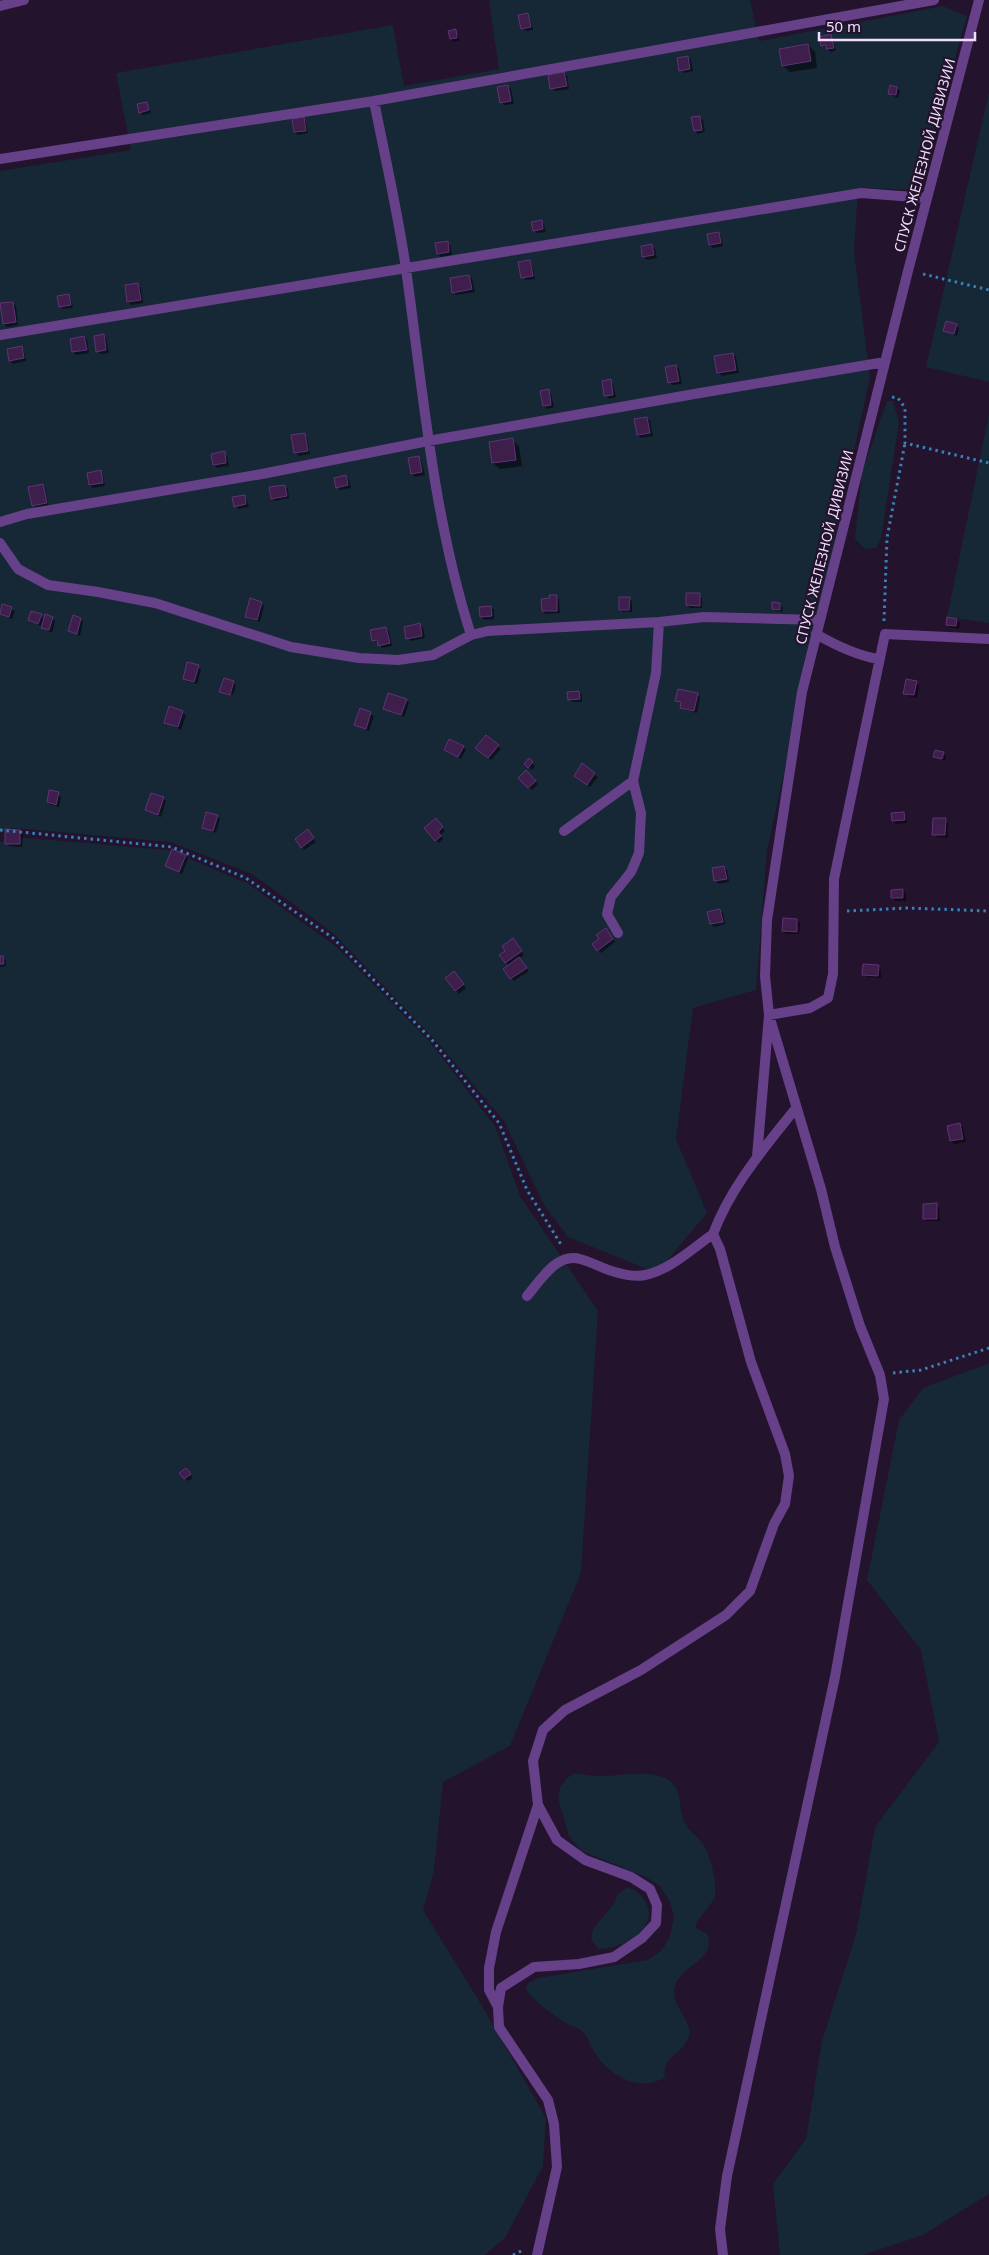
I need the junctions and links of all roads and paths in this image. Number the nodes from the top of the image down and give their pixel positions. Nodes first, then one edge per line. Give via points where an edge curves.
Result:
1 (24, 0) edge
2 (934, 0) edge
3 (979, 0) edge
4 (0, 6) edge
5 (374, 101) junction
6 (0, 159) edge
7 (927, 198) junction
8 (406, 267) junction
9 (908, 271) junction
10 (989, 290) edge
11 (0, 335) edge
12 (885, 362) junction
13 (877, 394) junction
14 (428, 441) junction
15 (906, 443) junction
16 (989, 463) edge
17 (0, 522) edge
18 (0, 543) edge
19 (819, 620) junction
20 (659, 622) junction
21 (816, 634) junction
22 (885, 634) junction
23 (471, 635) junction
24 (989, 639) edge
25 (878, 658) junction
26 (633, 781) junction
27 (0, 830) edge
28 (564, 831) dead end
29 (989, 911) edge
30 (834, 912) junction
31 (618, 933) dead end
32 (770, 1016) junction
33 (796, 1108) junction
34 (757, 1158) junction
35 (713, 1234) junction
36 (570, 1257) junction
37 (528, 1296) dead end
38 (989, 1348) edge
39 (880, 1375) junction
40 (538, 1806) junction
41 (498, 2007) junction
42 (536, 2255) edge
43 (723, 2255) edge

1 - 4 street
2 - 5 street
3 - 7 street, СПУСК ЖЕЛЕЗНОЙ ДИВИЗИИ
5 - 6 street
5 - 8 street
7 - 8 street via 861,193
7 - 9 street, СПУСК ЖЕЛЕЗНОЙ ДИВИЗИИ
8 - 11 street
8 - 14 street
9 - 10 path
9 - 12 street, СПУСК ЖЕЛЕЗНОЙ ДИВИЗИИ
12 - 13 street, СПУСК ЖЕЛЕЗНОЙ ДИВИЗИИ
12 - 14 street
13 - 15 path via 898,398 905,408
13 - 19 street, СПУСК ЖЕЛЕЗНОЙ ДИВИЗИИ
14 - 17 street via 27,514
14 - 23 street via 457,591
15 - 16 path
15 - 22 path via 887,538
18 - 23 street via 18,569 48,585 155,603 291,647 359,658 398,660 433,654
19 - 20 street via 704,617
19 - 21 street, СПУСК ЖЕЛЕЗНОЙ ДИВИЗИИ
20 - 23 street via 488,631
20 - 26 street via 656,673
21 - 25 street via 838,647
21 - 32 street, СПУСК ЖЕЛЕЗНОЙ ДИВИЗИИ via 802,692 766,920 765,976
22 - 24 street
22 - 25 street
25 - 30 street via 834,879
26 - 28 street
26 - 31 street via 641,812 639,852 631,872 611,897 606,914
27 - 36 path via 172,847 246,878 333,938 432,1040 500,1123 527,1190
29 - 30 path via 907,908
30 - 32 street via 833,974 828,998 810,1008
32 - 33 street, СПУСК ЖЕЛЕЗНОЙ ДИВИЗИИ
32 - 34 street
33 - 34 street
33 - 39 street, СПУСК ЖЕЛЕЗНОЙ ДИВИЗИИ via 857,1317
34 - 35 street via 722,1210
35 - 36 street via 671,1264 646,1275 628,1276
35 - 40 street via 751,1362 785,1454 789,1476 785,1504 774,1524 750,1591 726,1615 640,1670 565,1710 543,1730 533,1761
36 - 37 street via 550,1268
38 - 39 path via 921,1370
39 - 43 street, СПУСК ЖЕЛЕЗНОЙ ДИВИЗИИ via 884,1399 835,1678 727,2176 720,2228
40 - 41 street via 496,1932 489,1968 489,1990
40 - 41 street via 557,1840 570,1851 650,1888 657,1905 656,1923 642,1938 614,1957 528,1971 501,1988
41 - 42 street via 499,2027 548,2100 554,2124 557,2167

